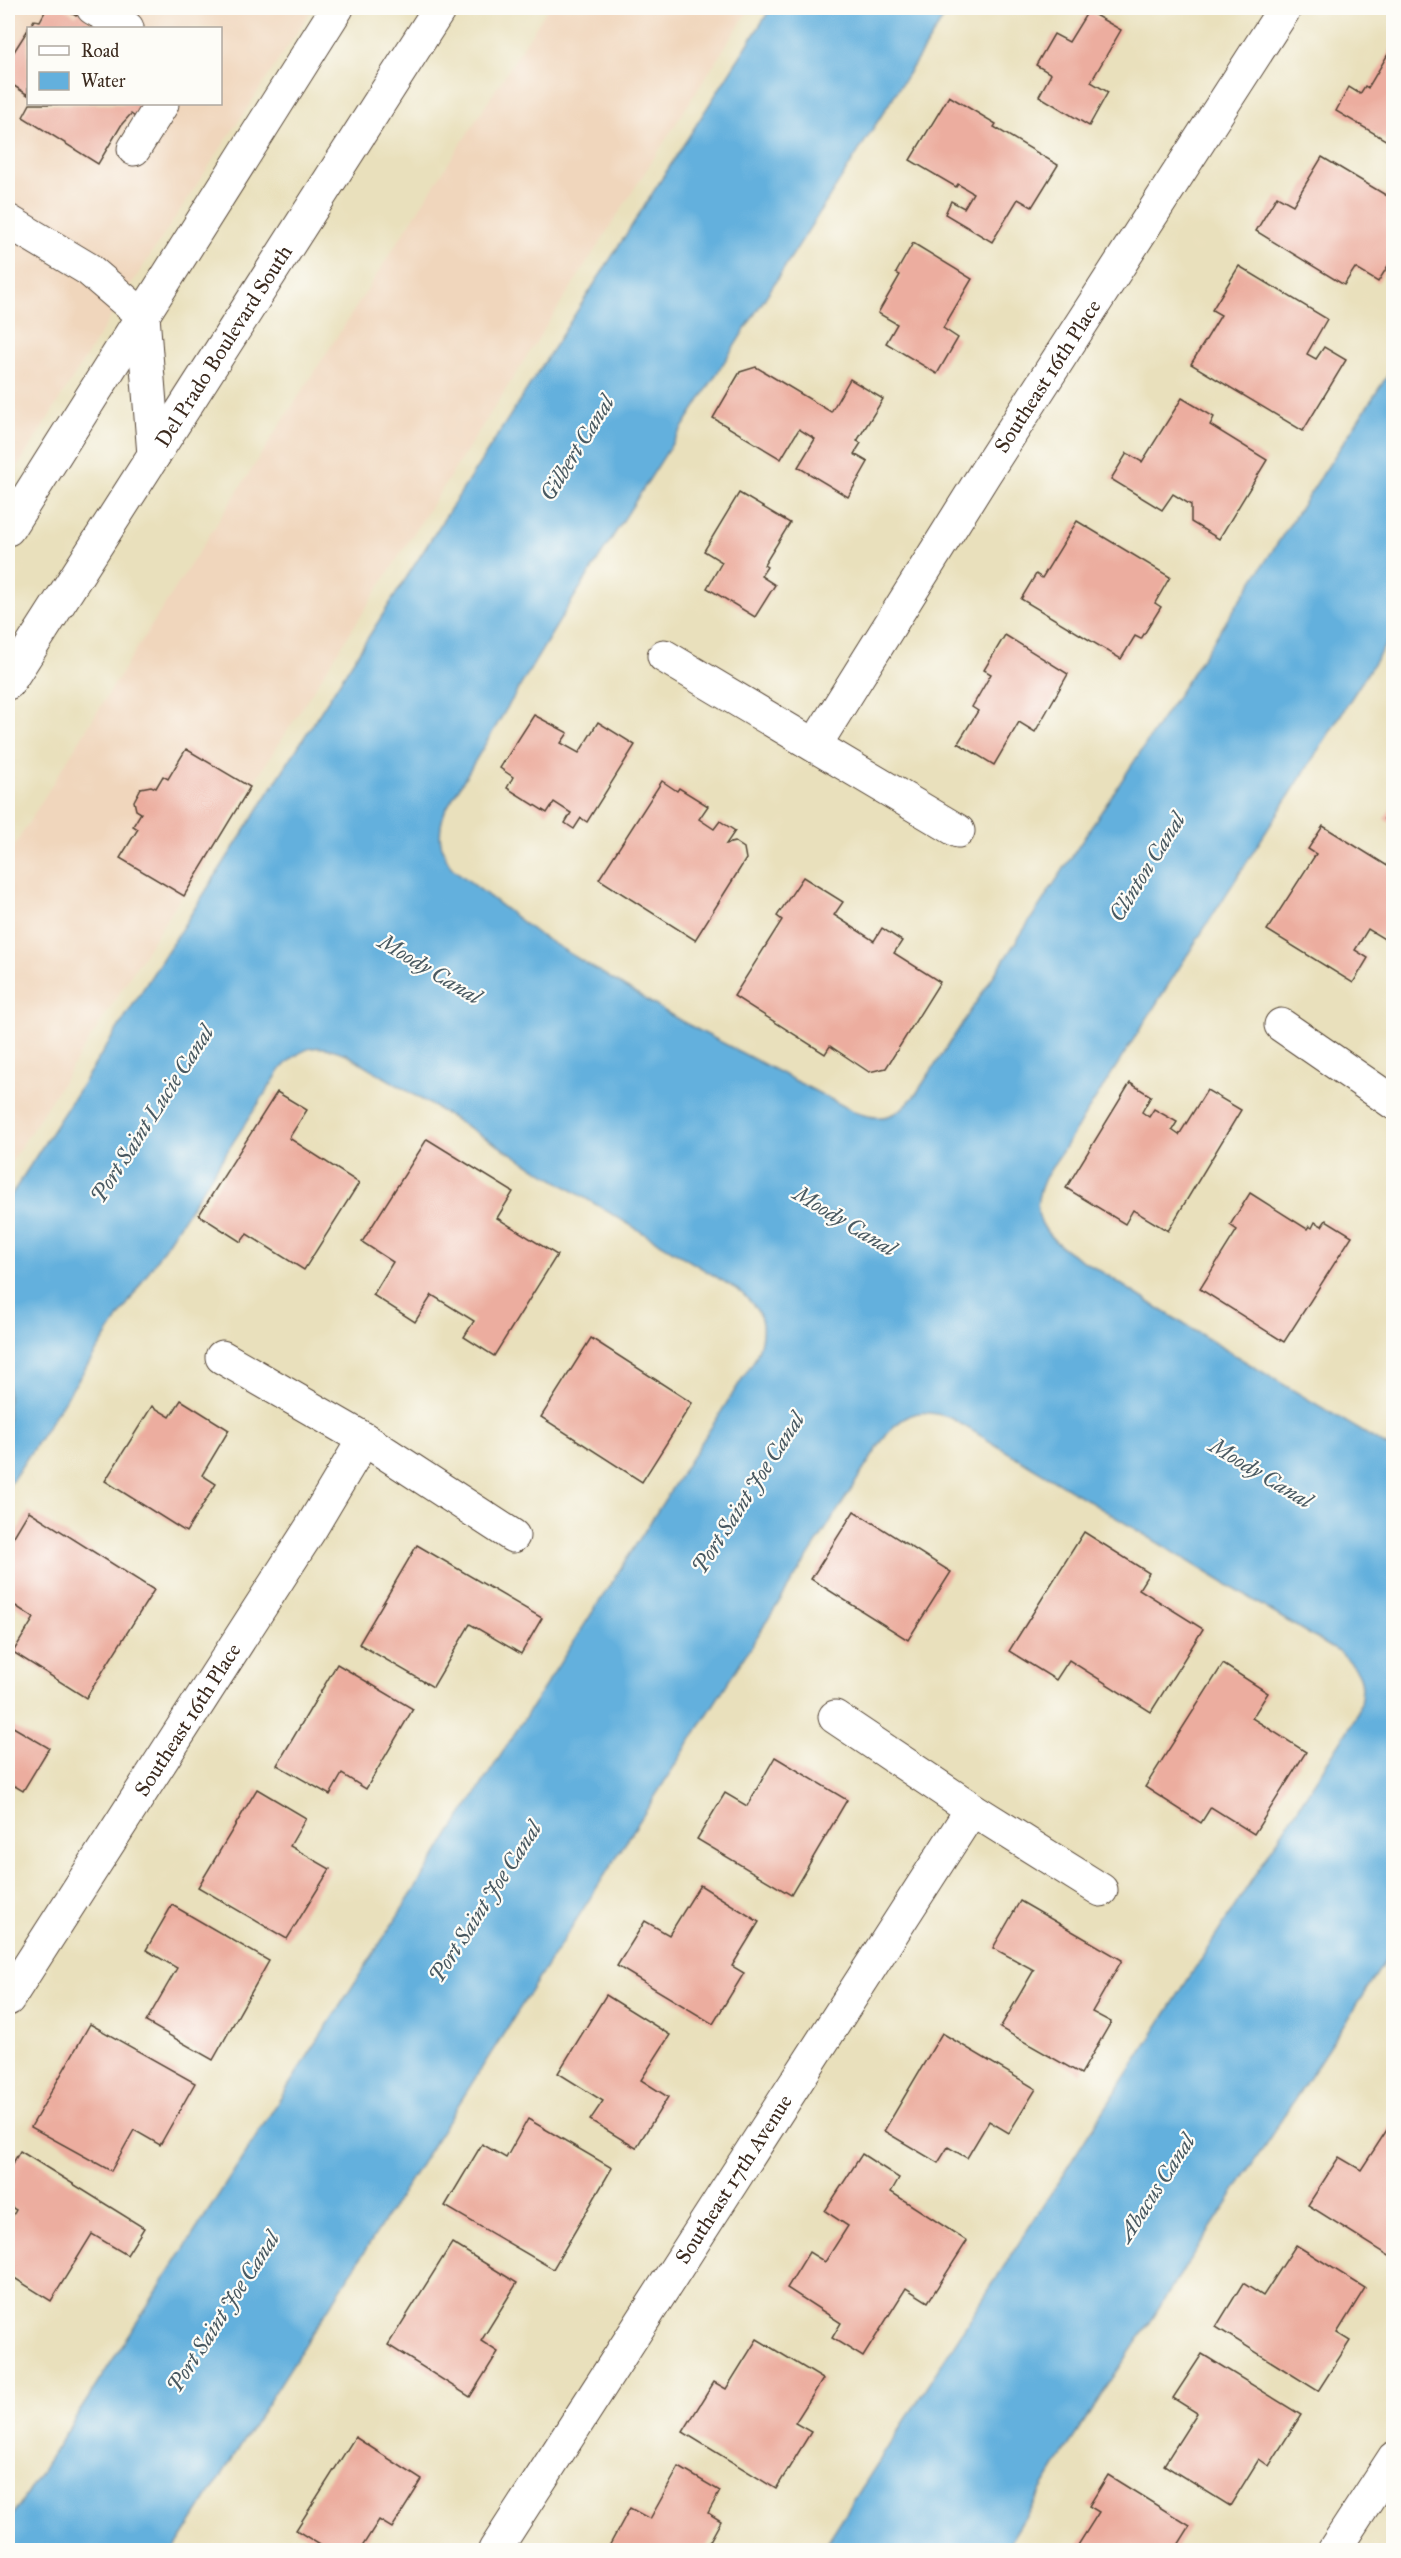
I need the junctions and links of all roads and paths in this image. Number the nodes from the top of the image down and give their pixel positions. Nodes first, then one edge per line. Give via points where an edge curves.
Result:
1 (93, 8) edge
2 (337, 8) edge
3 (440, 8) edge
4 (1285, 8) edge
5 (125, 27) edge
6 (161, 105) edge
7 (134, 149) dead end
8 (8, 221) edge
9 (143, 316) junction
10 (154, 455) junction
11 (8, 529) edge
12 (664, 656) dead end
13 (8, 683) edge
14 (815, 745) junction
15 (958, 831) dead end
16 (1281, 1025) dead end
17 (1394, 1103) edge
18 (222, 1357) dead end
19 (364, 1439) junction
20 (513, 1536) dead end
21 (835, 1717) dead end
22 (972, 1809) junction
23 (1101, 1890) dead end
24 (8, 1999) edge
25 (1394, 2458) edge
26 (495, 2550) edge
27 (1334, 2550) edge

1 - 5 street
2 - 9 street
3 - 10 street, Del Prado Boulevard South
4 - 14 street, Southeast 16th Place
6 - 7 street
8 - 9 street via 88,269
9 - 10 street
9 - 11 street
10 - 13 street, Del Prado Boulevard South
12 - 14 street
14 - 15 street
16 - 17 street
18 - 19 street
19 - 20 street
19 - 24 street, Southeast 16th Place via 311,1528
21 - 22 street
22 - 23 street
22 - 26 street, Southeast 17th Avenue
25 - 27 street

